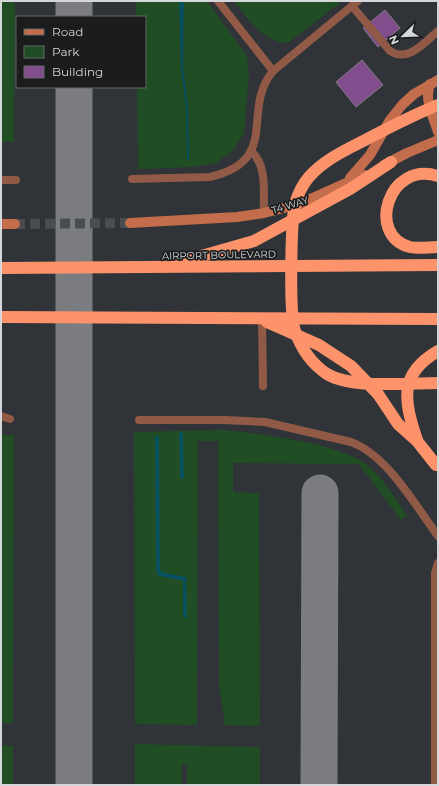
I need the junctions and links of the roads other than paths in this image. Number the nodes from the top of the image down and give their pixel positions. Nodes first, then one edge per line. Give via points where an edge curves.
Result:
1 (218, 1) edge
2 (355, 3) edge
3 (438, 31) edge
4 (273, 71) junction
5 (434, 82) edge
6 (438, 105) edge
7 (438, 132) edge
8 (438, 140) edge
9 (251, 151) junction
10 (390, 162) junction
11 (438, 176) edge
12 (132, 179) dead end
13 (1, 180) edge
14 (16, 180) dead end
15 (338, 187) junction
16 (264, 213) junction
17 (130, 223) tunnel mouth
18 (1, 224) edge
19 (15, 224) tunnel mouth
20 (438, 247) edge
21 (438, 265) edge
22 (1, 268) edge
23 (162, 268) junction
24 (1, 317) edge
25 (438, 319) edge
26 (262, 320) junction
27 (438, 351) edge
28 (438, 383) edge
29 (263, 386) dead end
30 (1, 416) edge
31 (10, 419) dead end
32 (139, 420) dead end
33 (417, 441) junction
34 (437, 466) edge
35 (438, 536) edge
36 (438, 563) edge
37 (435, 785) edge

1 - 4 lane
2 - 3 lane via 390,51 395,54 402,56 412,52
2 - 4 lane
4 - 9 lane via 259,96 257,136
5 - 7 main road via 427,92 427,99
5 - 15 main road via 402,105 362,167
6 - 28 highway, bridge via 404,119 332,157 320,166 302,187 295,204 293,222 292,312 294,329 306,355 327,374 354,382
8 - 10 main road, T4 WAY
9 - 12 lane via 239,165 222,175
9 - 16 lane via 258,159 262,171
10 - 15 main road, T4 WAY
10 - 23 highway via 350,189 254,241
11 - 20 highway via 422,174 403,181 390,195 386,215 391,231 403,244 410,247
13 - 14 lane
15 - 16 main road, T4 WAY via 299,204
16 - 17 main road, T4 WAY
18 - 19 main road
21 - 23 highway, AIRPORT BOULEVARD
22 - 23 highway, AIRPORT BOULEVARD
24 - 26 highway
25 - 26 highway
26 - 29 lane
26 - 33 highway via 319,345 351,366 378,394 398,424
27 - 33 highway via 418,366 410,376 407,387 409,415
30 - 31 lane
32 - 35 lane via 265,422 362,446 381,461
33 - 34 highway
36 - 37 lane via 435,573

